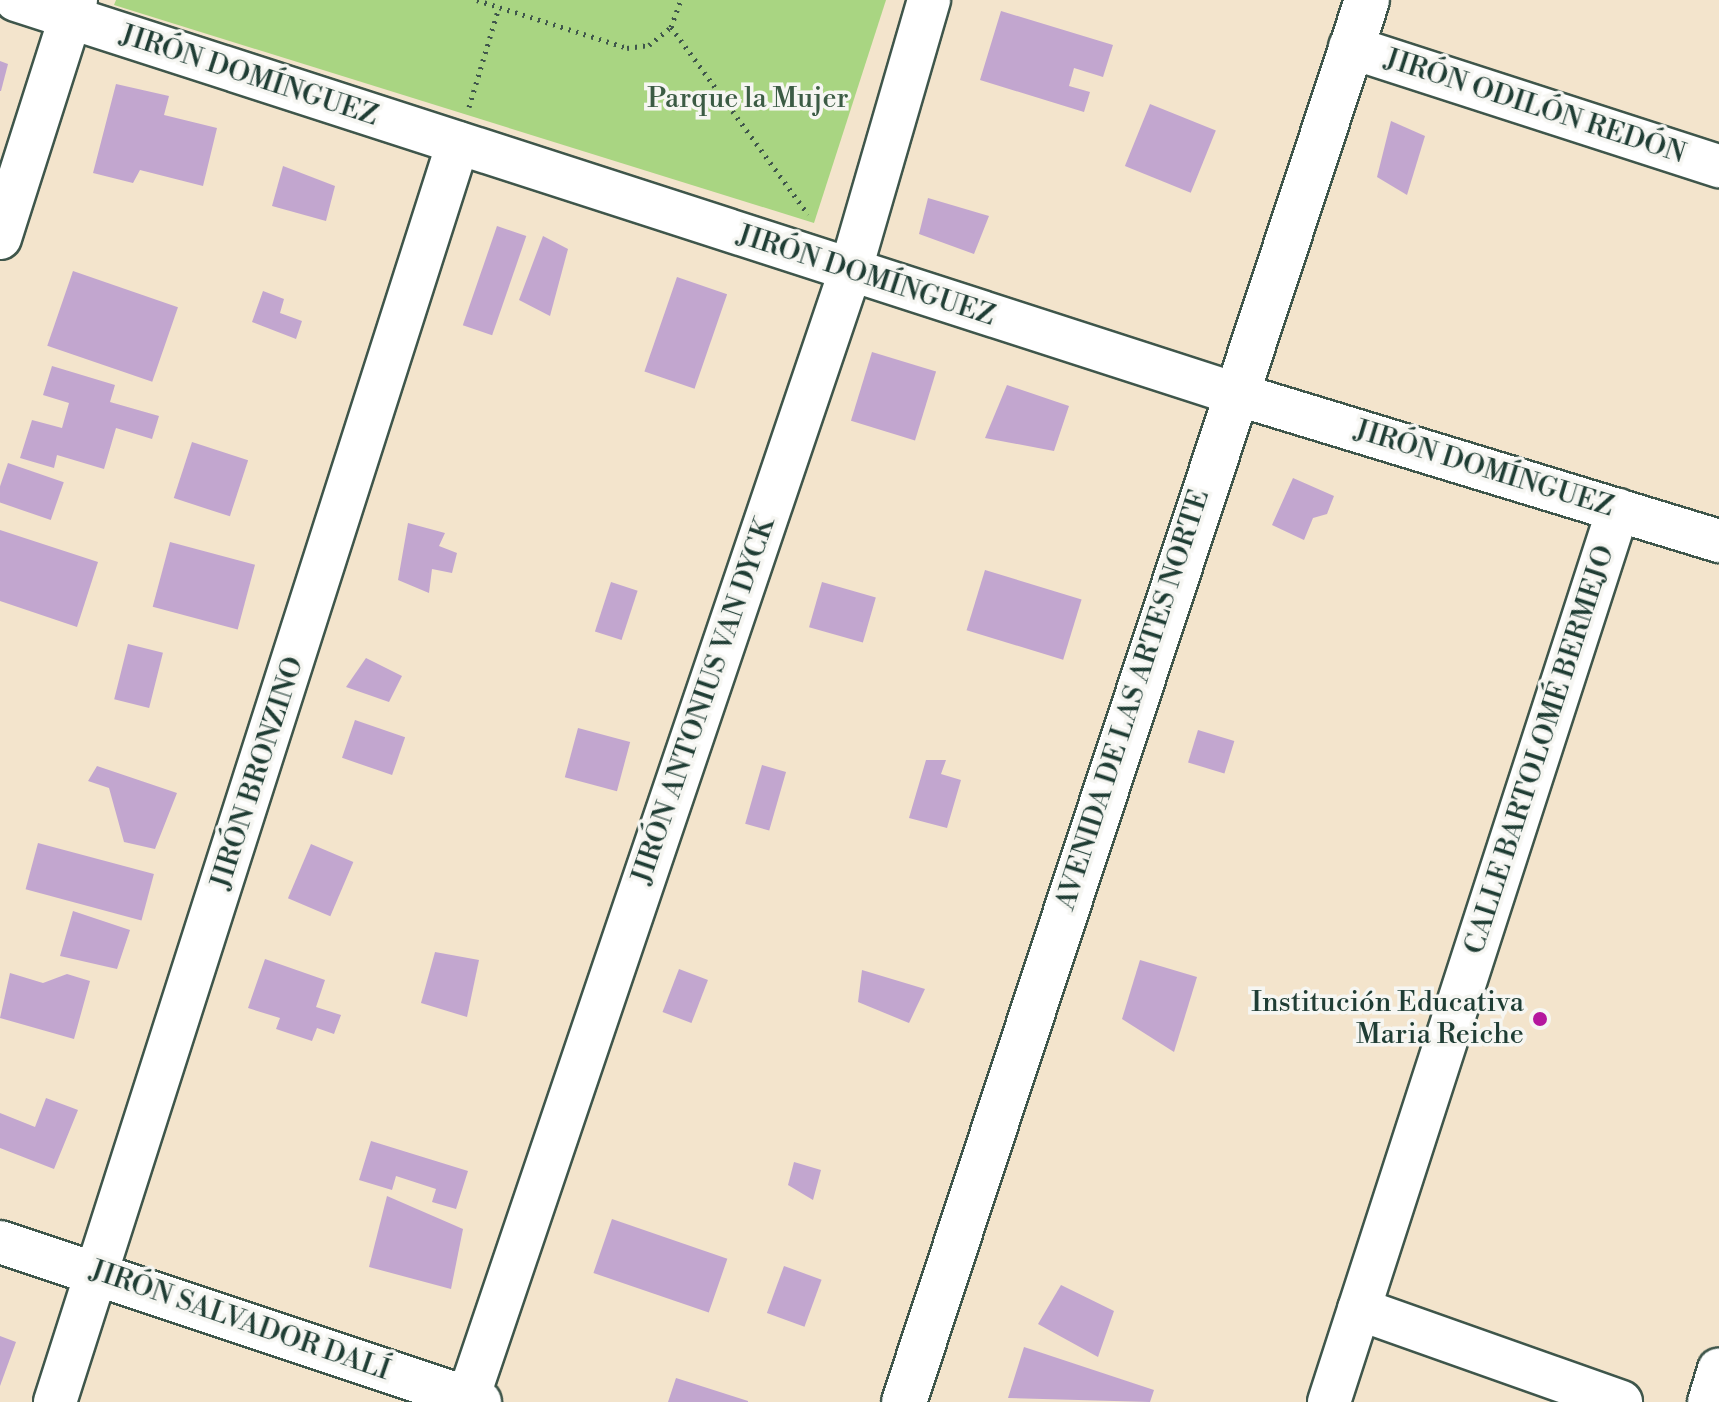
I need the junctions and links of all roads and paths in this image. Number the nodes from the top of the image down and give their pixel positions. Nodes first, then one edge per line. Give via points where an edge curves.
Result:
1 (16, 0) edge
2 (477, 0) edge
3 (681, 0) edge
4 (929, 0) edge
5 (1367, 0) edge
6 (499, 7) junction
7 (73, 9) edge
8 (671, 27) junction
9 (1350, 47) junction
10 (458, 143) junction
11 (1719, 166) edge
12 (812, 220) dead end
13 (0, 238) edge
14 (850, 272) junction
15 (1233, 393) junction
16 (1618, 510) junction
17 (1719, 541) edge
18 (0, 1242) edge
19 (99, 1273) junction
20 (1359, 1309) junction
21 (1719, 1370) edge
22 (474, 1400) edge
23 (55, 1402) edge
24 (904, 1402) edge
25 (1329, 1402) edge
26 (1621, 1402) edge
27 (1709, 1402) edge

1 - 7 street, JIRÓN DOMÍNGUEZ
2 - 6 path
3 - 8 path
4 - 14 street, JIRÓN ANTONIUS VAN DYCK
5 - 9 street, AVENIDA DE LAS ARTES NORTE
6 - 8 path via 627,48 649,45
6 - 10 path
7 - 10 street, JIRÓN DOMÍNGUEZ
7 - 13 street
8 - 12 path
9 - 11 street, JIRÓN ODILÓN REDÓN
9 - 15 street, AVENIDA DE LAS ARTES NORTE
10 - 14 street, JIRÓN DOMÍNGUEZ
10 - 19 street, JIRÓN BRONZINO
14 - 15 street, JIRÓN DOMÍNGUEZ
14 - 22 street, JIRÓN ANTONIUS VAN DYCK
15 - 16 street, JIRÓN DOMÍNGUEZ
15 - 24 street, AVENIDA DE LAS ARTES NORTE
16 - 17 street, JIRÓN DOMÍNGUEZ
16 - 20 street, CALLE BARTOLOMÉ BERMEJO
18 - 19 street, JIRÓN SALVADOR DALÍ
19 - 22 street, JIRÓN SALVADOR DALÍ
19 - 23 street, JIRÓN BRONZINO
20 - 25 street, CALLE BARTOLOMÉ BERMEJO
20 - 26 street
21 - 27 street

